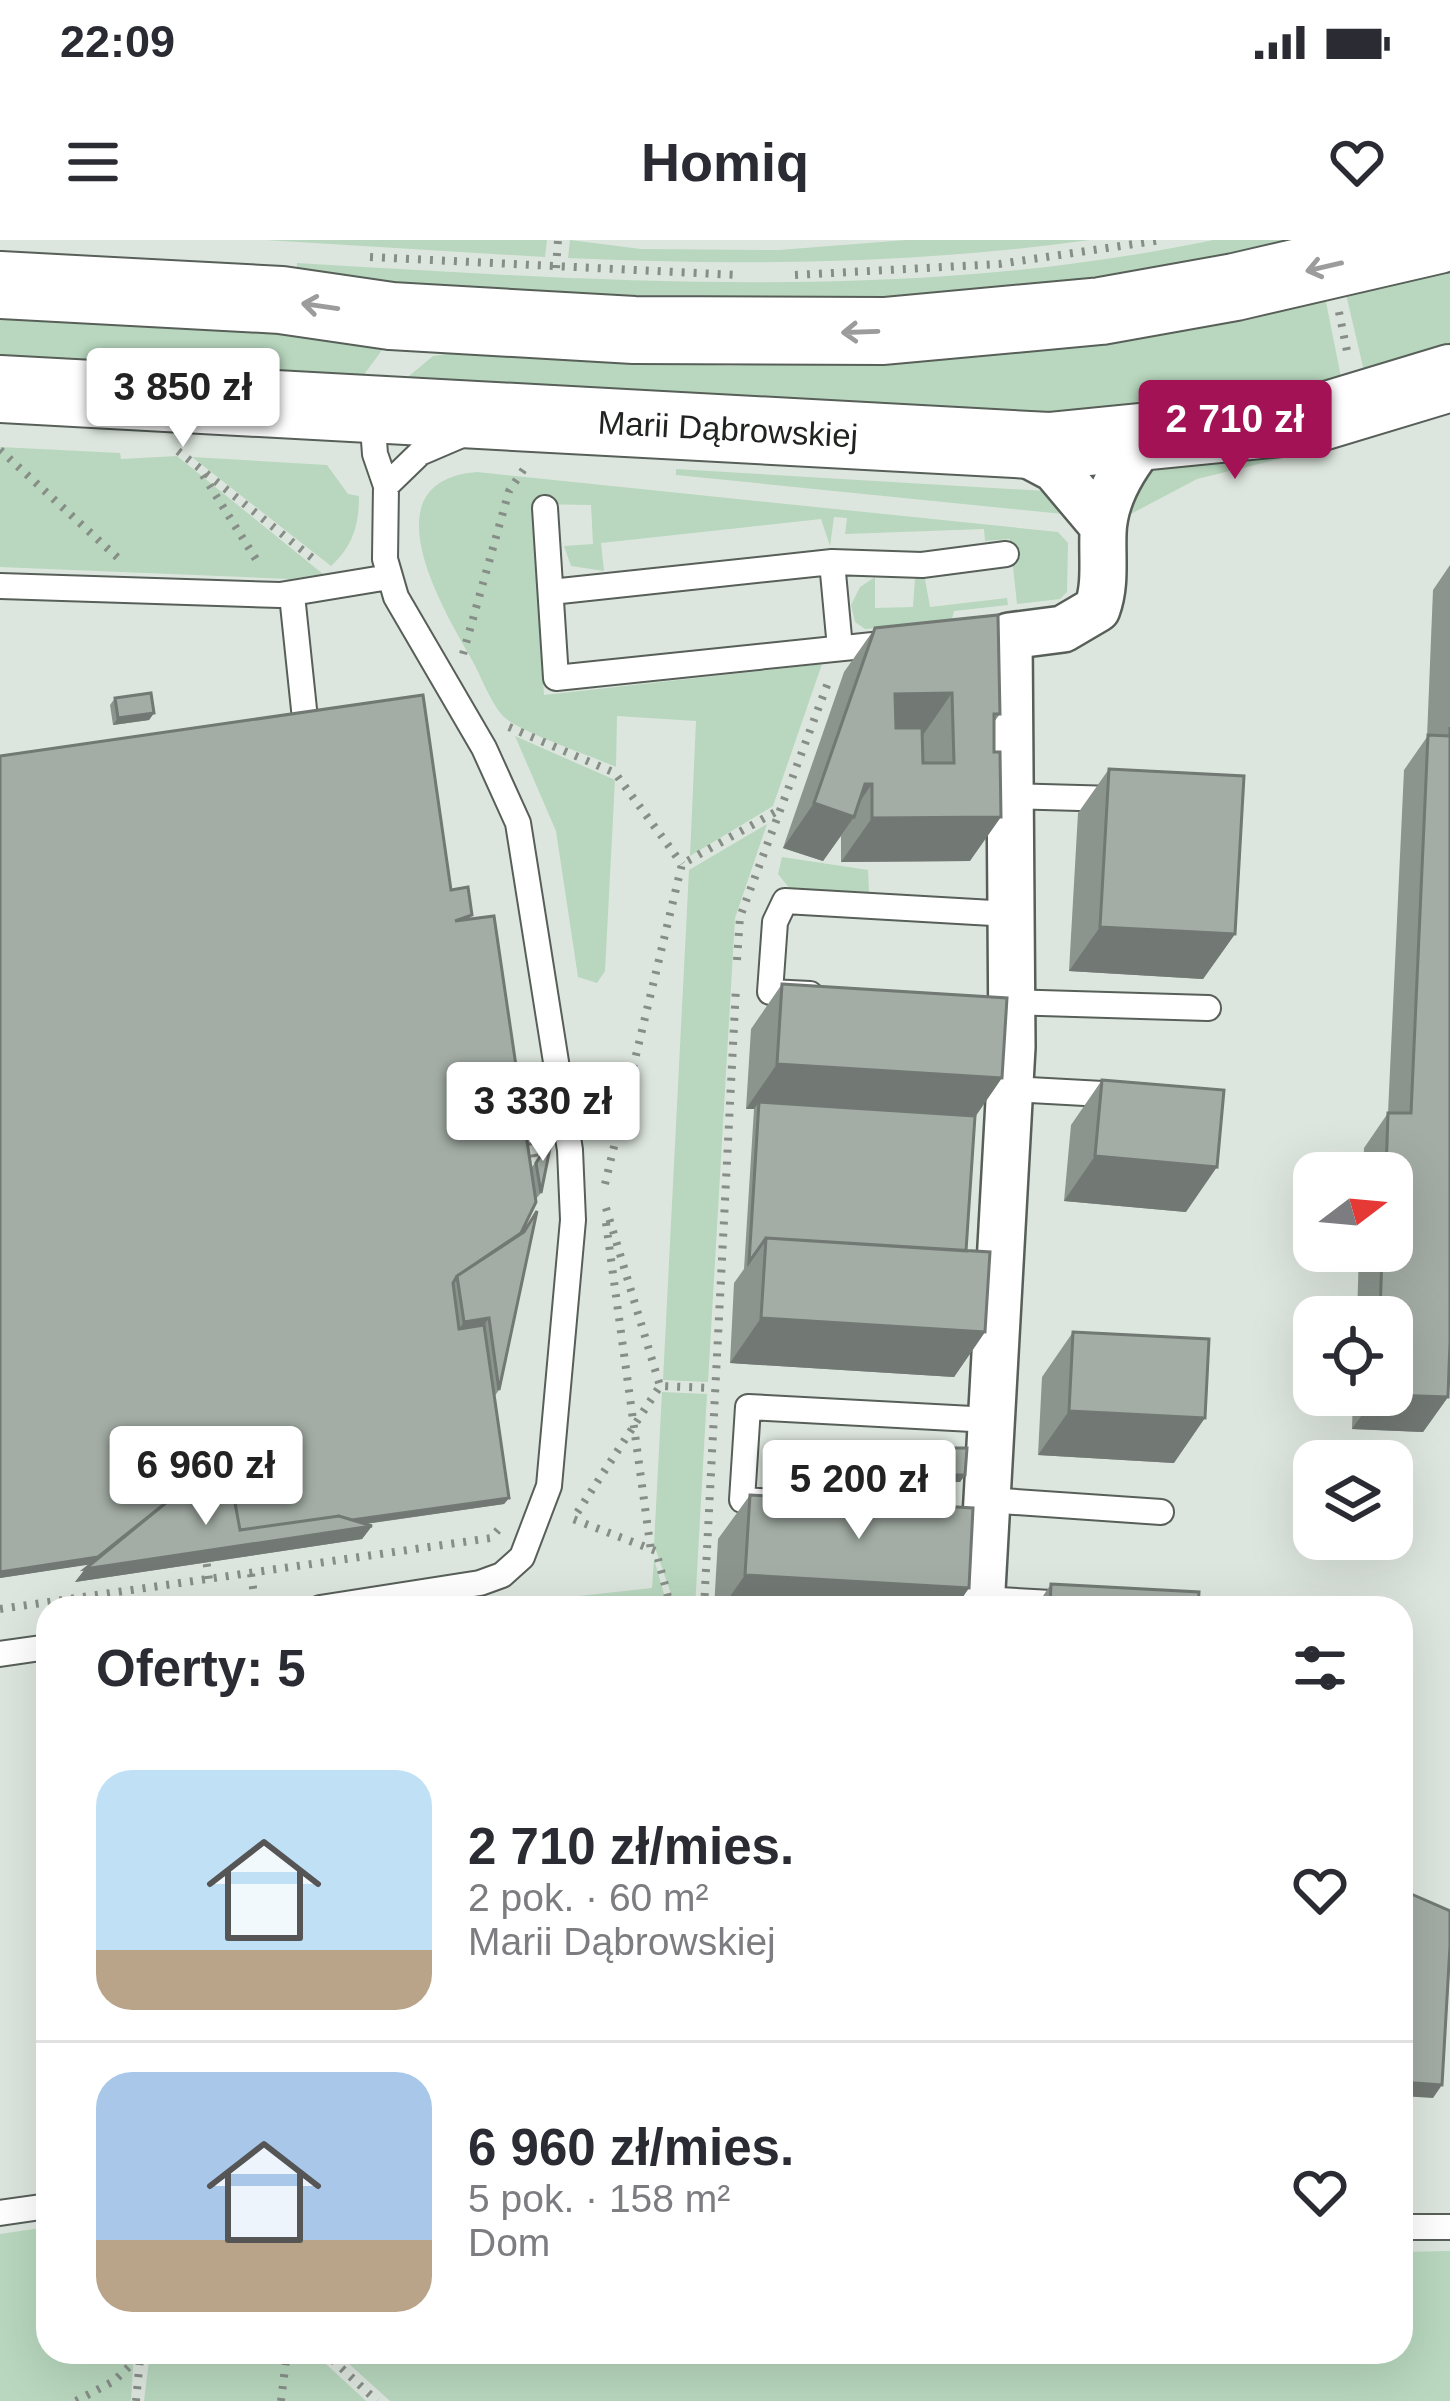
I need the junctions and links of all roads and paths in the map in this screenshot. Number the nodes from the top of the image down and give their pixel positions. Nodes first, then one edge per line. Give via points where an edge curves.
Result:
1 (558, 240) edge
2 (1161, 240) edge
3 (1438, 240) edge
4 (356, 256) dead end
5 (556, 268) junction
6 (757, 275) dead end
7 (780, 275) dead end
8 (0, 285) edge
9 (1335, 295) dead end
10 (520, 323) junction
11 (1353, 375) dead end
12 (1450, 378) edge
13 (0, 389) edge
14 (372, 409) junction
15 (1147, 438) junction
16 (528, 444) junction
17 (1011, 446) junction
18 (0, 450) edge
19 (176, 450) dead end
20 (200, 468) junction
21 (386, 486) junction
22 (545, 508) dead end
23 (1102, 526) junction
24 (1006, 554) dead end
25 (832, 562) junction
26 (329, 572) dead end
27 (389, 577) junction
28 (0, 586) edge
29 (153, 592) junction
30 (551, 592) junction
31 (286, 595) junction
32 (1009, 636) junction
33 (942, 639) joint
34 (462, 658) dead end
35 (836, 659) junction
36 (304, 719) edge
37 (496, 722) dead end
38 (1011, 796) junction
39 (1151, 800) edge
40 (781, 809) junction
41 (682, 865) junction
42 (1010, 914) junction
43 (842, 995) edge
44 (999, 1002) junction
45 (1208, 1008) dead end
46 (520, 1054) edge
47 (1010, 1089) junction
48 (1138, 1096) edge
49 (538, 1187) edge
50 (602, 1196) junction
51 (660, 1386) junction
52 (712, 1388) junction
53 (991, 1420) junction
54 (635, 1427) junction
55 (808, 1504) edge
56 (979, 1508) junction
57 (1161, 1512) dead end
58 (503, 1524) dead end
59 (203, 1539) edge
60 (651, 1551) junction
61 (250, 1574) junction
62 (209, 1580) junction
63 (98, 1596) edge
64 (254, 1596) edge
65 (397, 1596) edge
66 (668, 1596) edge
67 (704, 1596) edge
68 (981, 1596) edge
69 (36, 1605) edge
70 (0, 1610) edge
71 (36, 1649) edge
72 (0, 1654) edge
73 (36, 2208) edge
74 (0, 2213) edge
75 (1450, 2227) edge
76 (1413, 2228) edge
77 (131, 2364) edge
78 (140, 2364) edge
79 (286, 2364) edge
80 (337, 2364) edge
81 (76, 2401) edge
82 (136, 2401) edge
83 (281, 2401) edge
84 (377, 2401) edge

1 - 5 path
2 - 7 path via 999,264
3 -> 10 street via 1179,298 932,330 712,333
4 - 5 path
5 - 6 path
10 -> 8 street
9 - 11 path
10 - 14 street via 406,349 383,373
12 - 15 street, Marii Dąbrowskiej via 1311,420
13 - 14 street, Marii Dąbrowskiej
14 - 16 street, Marii Dąbrowskiej
14 - 21 lane
15 - 17 street, Marii Dąbrowskiej
15 - 23 street via 1120,476
16 - 17 street, Marii Dąbrowskiej
16 - 21 lane via 443,441
16 - 34 path
17 - 23 street via 1055,469
18 - 29 path
19 - 20 path
20 - 26 path
20 - 31 path
21 - 27 lane
22 - 30 lane
23 - 32 street via 1097,609 1063,629
24 - 25 lane via 922,565
25 - 30 lane
25 - 35 lane
27 - 31 lane
27 - 65 lane via 518,823 570,1150 573,1220 549,1486 522,1557 480,1583
28 - 29 lane
29 - 31 lane
30 - 35 lane via 556,678
31 - 36 lane
32 - 33 street
32 - 38 street
33 - 35 lane
35 - 40 path
37 - 41 path via 615,772
38 - 39 lane
38 - 42 street
40 - 41 path
40 - 52 path via 740,917
41 - 50 path
42 - 43 lane via 785,901 775,922 770,992
42 - 44 street
44 - 45 lane
44 - 47 street
46 - 49 path
47 - 48 lane
47 - 53 street
50 - 51 path
50 - 54 path
51 - 52 path
51 - 54 path
52 - 67 path
53 - 55 lane via 748,1407 742,1500
53 - 56 street
54 - 60 path
54 - 60 path via 573,1519
56 - 57 lane
56 - 68 street
58 - 61 path via 490,1538
59 - 62 path
60 - 66 path
61 - 62 path
61 - 64 path
62 - 63 path
69 - 70 path
71 - 72 lane
73 - 74 lane
75 - 76 lane
77 - 81 path
78 - 82 path
79 - 83 path
80 - 84 path

